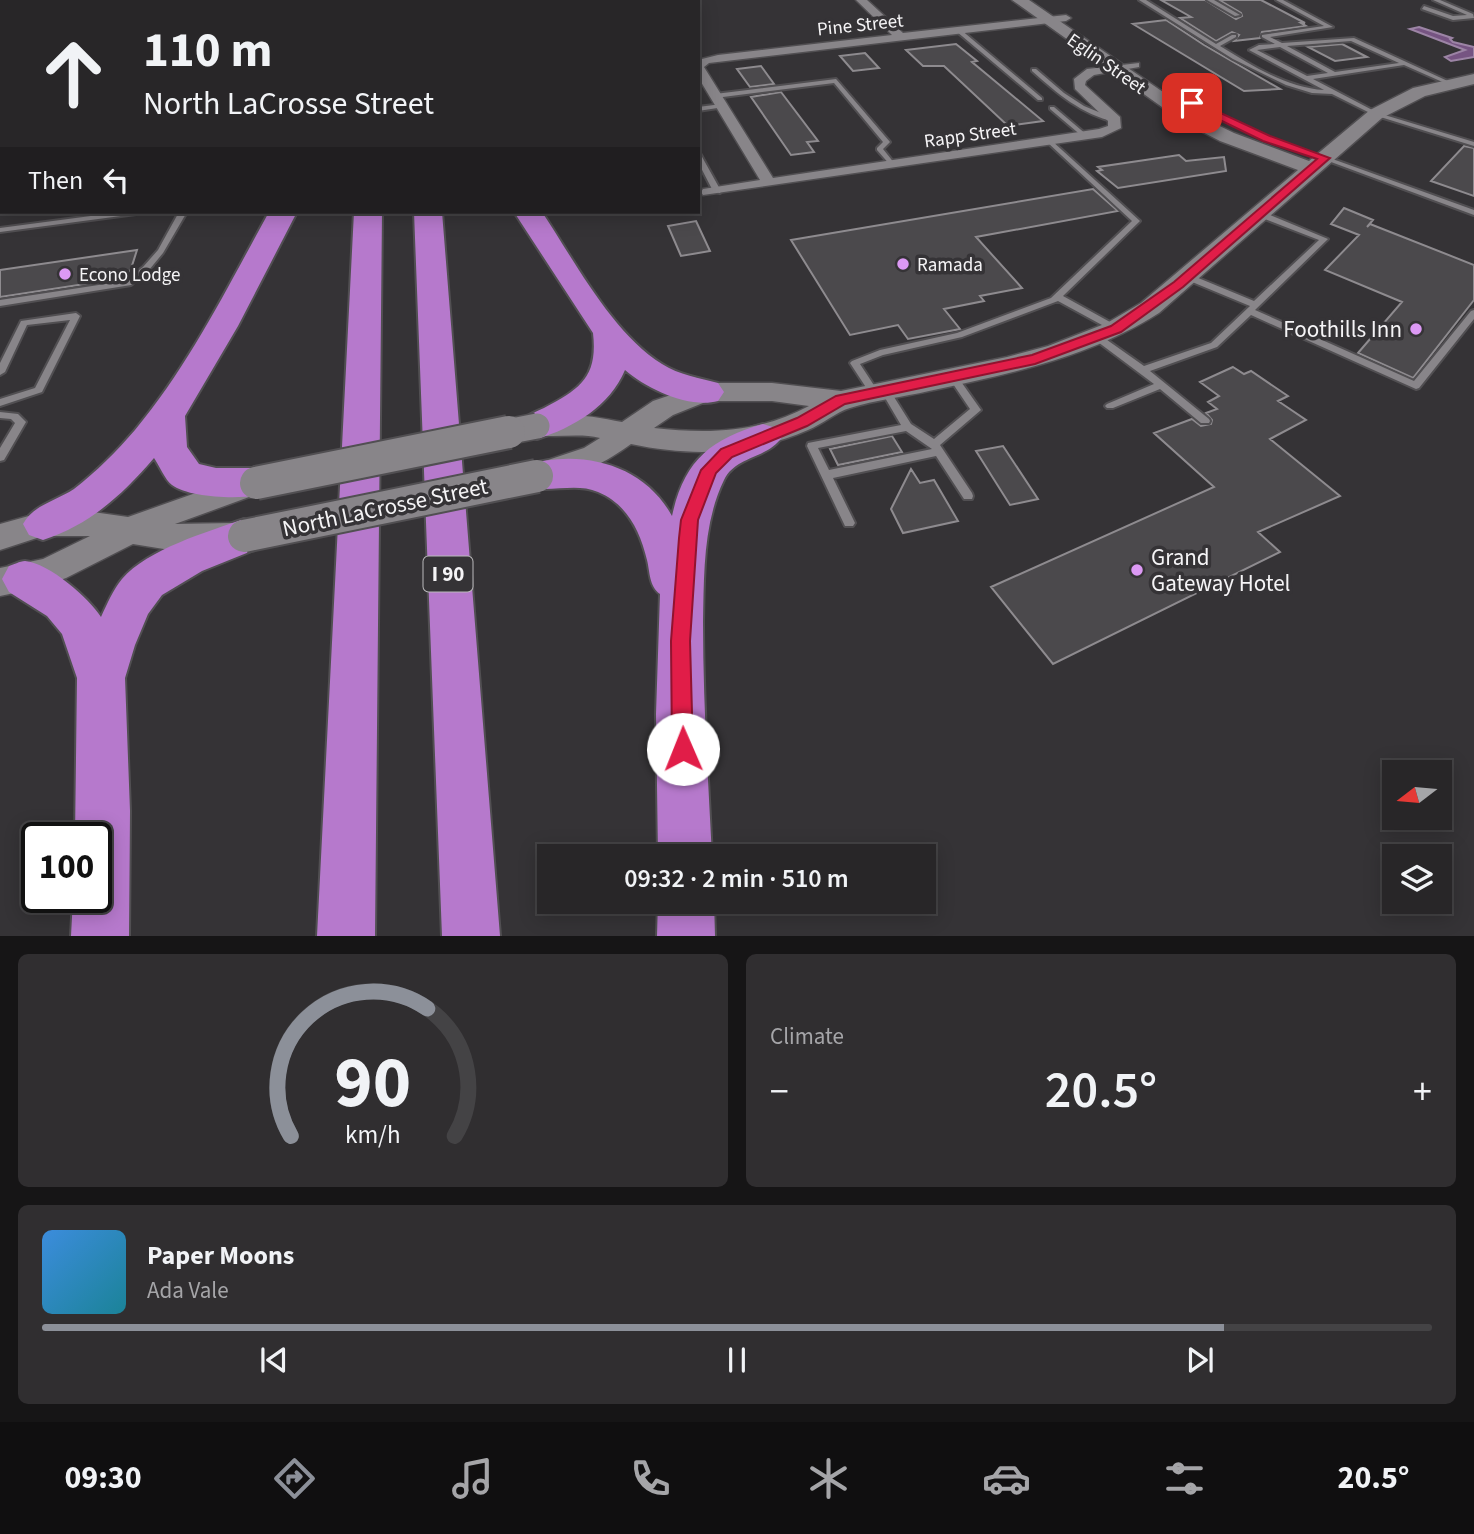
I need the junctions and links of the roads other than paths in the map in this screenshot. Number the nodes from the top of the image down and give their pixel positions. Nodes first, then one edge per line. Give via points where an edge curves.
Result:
1 (862, 0) edge
2 (1019, 0) edge
3 (1040, 0) edge
4 (1142, 0) edge
5 (1210, 0) edge
6 (1279, 0) edge
7 (1437, 0) edge
8 (1424, 8) dead end
9 (1237, 15) dead end
10 (1474, 16) edge
11 (1066, 18) junction
12 (1046, 20) junction
13 (958, 30) junction
14 (1234, 36) dead end
15 (901, 37) junction
16 (1218, 45) junction
17 (1280, 45) junction
18 (1403, 64) junction
19 (700, 65) edge
20 (1135, 65) junction
21 (700, 67) edge
22 (1114, 68) junction
23 (1034, 70) dead end
24 (1334, 74) junction
25 (1307, 78) junction
26 (1473, 80) edge
27 (1449, 83) junction
28 (1335, 92) junction
29 (1040, 99) dead end
30 (718, 101) junction
31 (700, 108) edge
32 (1052, 108) dead end
33 (1376, 114) junction
34 (1115, 120) junction
35 (1085, 136) junction
36 (1049, 142) junction
37 (1474, 144) edge
38 (1319, 163) junction
39 (893, 165) junction
40 (702, 169) edge
41 (769, 183) junction
42 (712, 192) joint
43 (1474, 213) edge
44 (121, 214) edge
45 (182, 214) edge
46 (282, 214) edge
47 (369, 214) edge
48 (428, 214) edge
49 (529, 214) edge
50 (1260, 214) junction
51 (0, 230) edge
52 (1188, 276) junction
53 (1058, 297) junction
54 (0, 303) edge
55 (1253, 308) junction
56 (1474, 313) edge
57 (609, 331) junction
58 (1106, 333) junction
59 (1143, 370) junction
60 (0, 372) edge
61 (954, 378) junction
62 (1161, 385) junction
63 (706, 392) junction
64 (880, 392) junction
65 (841, 400) junction
66 (0, 404) edge
67 (1110, 405) dead end
68 (0, 417) edge
69 (167, 417) junction
70 (1205, 421) dead end
71 (0, 426) edge
72 (537, 426) junction
73 (906, 427) junction
74 (626, 432) junction
75 (763, 437) junction
76 (936, 448) junction
77 (0, 457) edge
78 (826, 475) junction
79 (537, 476) junction
80 (256, 483) junction
81 (968, 496) dead end
82 (849, 523) dead end
83 (43, 524) junction
84 (133, 529) junction
85 (244, 536) junction
86 (0, 537) edge
87 (12, 581) edge
88 (681, 641) junction
89 (101, 678) junction
90 (685, 844) edge
91 (686, 914) edge
92 (100, 936) edge
93 (346, 936) edge
94 (471, 936) edge
95 (686, 936) edge

1 - 15 street
2 - 12 main road, Eglin Street
3 - 11 main road, Eglin Street
4 - 16 lane
5 - 9 lane
6 - 17 lane via 1329,27 1260,35
7 - 10 lane
8 - 10 lane via 1453,18
11 - 12 street, Pine Street
11 - 20 main road, Eglin Street
12 - 13 street, Pine Street
12 - 22 main road, Eglin Street
13 - 15 street, Pine Street
13 - 29 lane
14 - 16 lane
15 - 19 street, Pine Street via 738,55
16 - 28 lane via 1295,88
17 - 18 lane via 1352,39
17 - 24 lane
17 - 25 lane via 1252,50
18 - 24 lane
18 - 27 lane
20 - 22 street
20 - 38 main road, Eglin Street via 1218,117
21 - 30 street
22 - 34 street via 1086,74 1079,82
22 - 38 main road, Eglin Street via 1206,127
23 - 34 lane via 1083,111
24 - 25 lane
25 - 28 lane
26 - 27 main road, North LaCrosse Street
27 - 33 main road, North LaCrosse Street via 1407,96
28 - 33 lane
30 - 31 lane
30 - 39 lane via 836,81 887,142 879,149
30 - 41 street
32 - 35 lane
33 - 37 lane
33 - 38 main road, North LaCrosse Street
34 - 35 street, Rapp Street via 1114,128
35 - 36 street, Rapp Street
36 - 39 street, Rapp Street
36 - 53 lane via 1136,220
38 - 43 lane
38 - 50 main road, North LaCrosse Street
39 - 41 street, Rapp Street
40 - 42 lane
41 - 42 street, Rapp Street
44 - 51 lane
45 - 54 lane via 144,272 128,283
46 - 69 highway
47 - 93 highway
48 - 94 highway, I 90
49 - 57 highway
50 - 52 main road, North LaCrosse Street
50 - 55 lane via 1324,239
52 - 55 lane
52 - 58 main road, North LaCrosse Street via 1150,308
53 - 58 lane
53 - 64 lane via 959,335 855,363
55 - 56 lane via 1416,386
55 - 59 lane via 1214,345
57 - 63 highway via 649,372
57 - 72 highway via 611,362 596,389 563,415
58 - 59 lane
58 - 61 main road, North LaCrosse Street via 1035,359
59 - 62 lane
60 - 66 lane via 24,323 76,316 39,390
61 - 64 main road, North LaCrosse Street
61 - 76 lane via 976,410
62 - 67 lane
62 - 70 lane
63 - 65 main road, North LaCrosse Street via 772,392
63 - 74 main road, North LaCrosse Street via 663,408
64 - 65 main road, North LaCrosse Street
64 - 73 lane
65 - 75 main road, North LaCrosse Street
68 - 71 lane
68 - 77 lane via 14,416 21,422
69 - 80 highway via 168,449 186,475 216,483
69 - 83 highway via 109,482 88,500
72 - 74 main road, North LaCrosse Street via 588,425
72 - 80 main road, North LaCrosse Street, bridge
73 - 76 lane
73 - 78 lane via 812,446
74 - 75 main road, North LaCrosse Street via 701,442
74 - 79 main road, North LaCrosse Street via 594,456
75 - 88 highway via 727,453 709,470 698,493 689,520
76 - 78 lane
76 - 81 lane
78 - 82 lane
79 - 85 main road, North LaCrosse Street, bridge
79 - 88 highway via 596,475 628,488 647,508 662,533 669,558
80 - 84 main road, North LaCrosse Street via 186,505
83 - 84 main road, North LaCrosse Street
83 - 86 main road, North LaCrosse Street
84 - 85 main road, North LaCrosse Street via 170,537
84 - 87 main road, North LaCrosse Street via 61,568
85 - 89 highway via 170,567 138,592
87 - 89 highway via 63,603 88,637
88 - 90 highway
89 - 92 highway
91 - 95 highway

